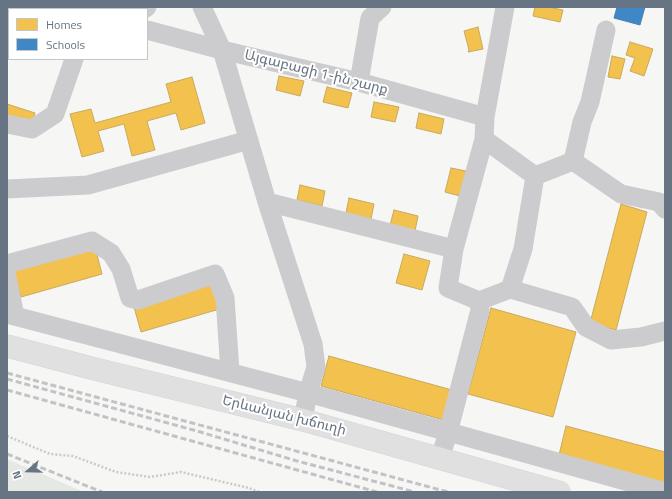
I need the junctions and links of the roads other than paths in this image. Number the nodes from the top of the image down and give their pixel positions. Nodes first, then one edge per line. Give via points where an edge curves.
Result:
1 (202, 7) edge
2 (382, 7) edge
3 (505, 7) edge
4 (148, 30) edge
5 (606, 30) dead end
6 (222, 50) junction
7 (74, 60) edge
8 (359, 82) junction
9 (485, 117) junction
10 (7, 124) edge
11 (484, 139) junction
12 (249, 140) junction
13 (573, 161) junction
14 (535, 176) junction
15 (7, 189) edge
16 (267, 202) junction
17 (665, 209) edge
18 (454, 249) junction
19 (7, 264) edge
20 (7, 277) edge
21 (510, 289) junction
22 (479, 301) junction
23 (11, 315) edge
24 (665, 331) edge
25 (7, 346) edge
26 (230, 372) junction
27 (308, 393) junction
28 (303, 420) junction
29 (448, 433) junction
30 (440, 458) junction
31 (559, 492) edge
32 (665, 492) edge

1 - 6 street
2 - 8 street via 370,18
3 - 9 street
4 - 6 street, Այգաբացի 1-ին շարք
5 - 13 street via 592,94
6 - 8 street, Այգաբացի 1-ին շարք
6 - 12 street
7 - 10 street via 55,114 32,129
8 - 9 street, Այգաբացի 1-ին շարք
9 - 11 street
11 - 14 street
11 - 18 street
12 - 15 street via 88,185
12 - 16 street
13 - 14 street
13 - 17 street via 621,194 659,202
14 - 21 street via 523,249
16 - 18 street
16 - 27 street via 313,344 316,367
18 - 22 street via 448,288
19 - 26 street via 92,240 111,253 121,269 130,298 138,300 215,274 226,298
20 - 23 street
21 - 22 street
21 - 24 street via 572,307 586,327 611,340
22 - 29 street via 480,310
23 - 26 street
25 - 28 highway, Երևանյան խճուղի
26 - 27 street
27 - 28 street
27 - 29 street
28 - 30 highway, Երևանյան խճուղի
29 - 30 street
29 - 32 street
30 - 31 highway, Երևանյան խճուղի

